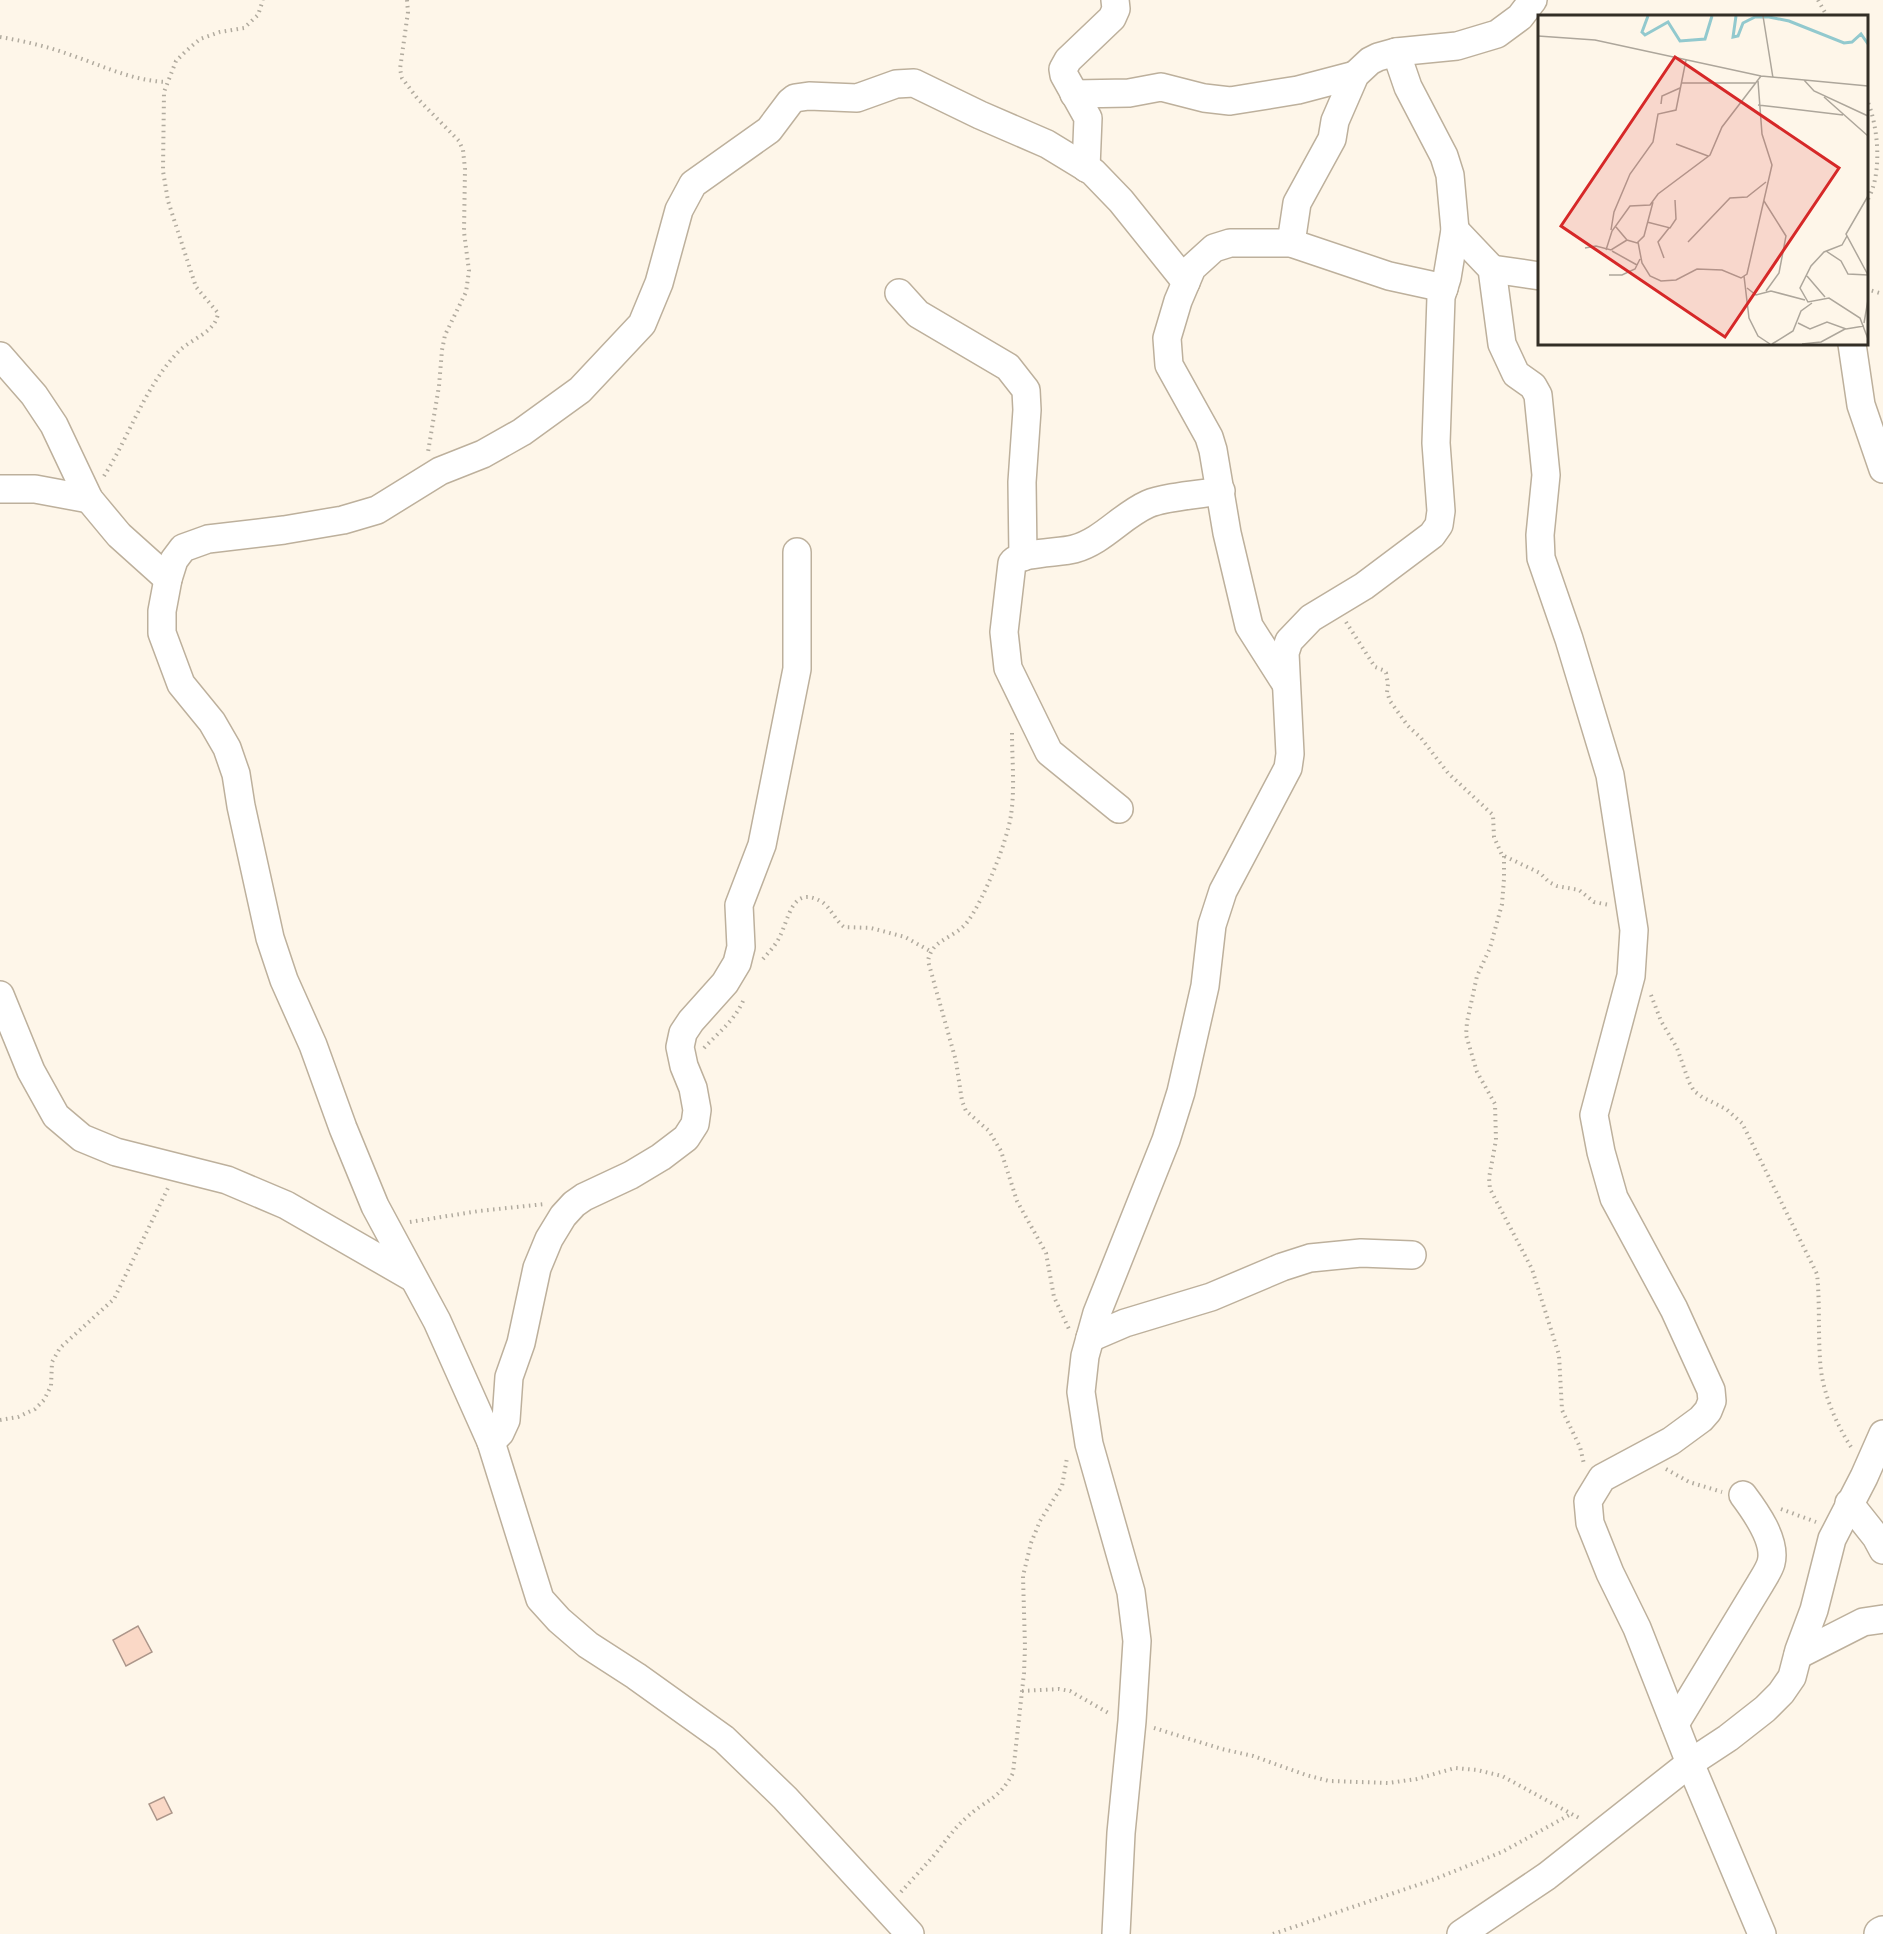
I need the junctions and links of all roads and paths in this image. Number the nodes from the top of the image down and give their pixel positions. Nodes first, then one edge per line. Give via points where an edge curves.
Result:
1 (264, 0) edge
2 (407, 0) edge
3 (1115, 0) edge
4 (1533, 0) edge
5 (1818, 0) edge
6 (1826, 15) edge
7 (0, 37) edge
8 (1396, 52) junction
9 (1354, 75) junction
10 (167, 82) junction
11 (1074, 94) junction
12 (1868, 103) edge
13 (1881, 153) edge
14 (1086, 168) junction
15 (1868, 200) edge
16 (1455, 230) junction
17 (1291, 243) junction
18 (1492, 269) junction
19 (1538, 276) edge
20 (1186, 282) junction
21 (1444, 288) junction
22 (1868, 290) edge
23 (899, 293) dead end
24 (1883, 294) edge
25 (1852, 345) edge
26 (0, 356) edge
27 (1883, 469) edge
28 (421, 482) junction
29 (0, 489) edge
30 (1221, 491) junction
31 (89, 499) junction
32 (797, 552) dead end
33 (1023, 556) junction
34 (168, 579) junction
35 (1334, 605) junction
36 (1288, 686) junction
37 (1012, 728) dead end
38 (1119, 809) dead end
39 (1504, 856) junction
40 (1630, 907) junction
41 (930, 951) junction
42 (759, 965) dead end
43 (1650, 992) dead end
44 (0, 995) edge
45 (744, 997) dead end
46 (693, 1088) junction
47 (178, 1168) junction
48 (574, 1204) junction
49 (385, 1225) junction
50 (1412, 1255) dead end
51 (414, 1278) junction
52 (1088, 1347) junction
53 (0, 1420) edge
54 (1883, 1434) edge
55 (491, 1442) junction
56 (1068, 1456) dead end
57 (1867, 1470) junction
58 (1593, 1490) junction
59 (1743, 1495) dead end
60 (1849, 1503) junction
61 (1883, 1550) edge
62 (1883, 1619) edge
63 (1798, 1655) junction
64 (1022, 1691) junction
65 (1132, 1721) junction
66 (1675, 1724) junction
67 (1690, 1763) junction
68 (1572, 1814) junction
69 (1606, 1831) junction
70 (886, 1908) junction
71 (910, 1934) edge
72 (1116, 1934) edge
73 (1273, 1934) edge
74 (1461, 1934) edge
75 (1762, 1934) edge

1 - 10 path via 258,15 244,28 200,39 176,61
2 - 28 path via 400,69 408,88 463,150 464,232 469,271 466,292 444,343 431,440
3 - 11 street via 1112,18 1068,60 1064,69
4 - 8 street via 1520,17 1497,34 1456,46
5 - 6 path
7 - 10 path via 67,53 114,71
8 - 9 street via 1370,61
8 - 16 street via 1408,87 1448,166
9 - 11 street via 1298,90 1230,101 1161,87 1129,93
9 - 17 street via 1335,121 1332,139 1297,203
10 - 31 path via 163,171 168,201 196,287 218,313 211,328 180,350 159,376 119,453
11 - 14 street via 1088,118
12 - 13 path
13 - 15 path via 1881,166
14 - 20 street via 1121,201
14 - 28 street via 1047,144 914,83 896,84 857,98 795,98 769,130 688,190 642,324 619,350 580,390 522,432
16 - 18 street
16 - 21 street
17 - 20 street via 1230,243 1214,248 1192,268
17 - 21 street via 1389,276
18 - 19 street
18 - 40 street via 1502,344 1516,374 1533,386 1538,395 1546,476 1541,558 1610,775
20 - 30 street via 1167,338 1169,365 1209,437
21 - 35 street via 1436,443 1442,511 1439,525 1432,535
22 - 24 path
23 - 33 street via 918,314 1008,367 1026,390
25 - 27 street via 1861,405
26 - 31 street via 34,395 54,426
28 - 34 street via 378,510 342,520 208,539 183,548
29 - 31 street via 35,489
30 - 33 street via 1153,502 1081,547
30 - 36 street via 1250,626
31 - 34 street via 118,535
32 - 46 street via 797,669 775,788 762,845 739,905 741,947 736,963 725,983 683,1033 680,1047
33 - 38 street via 1015,559 1010,572 1004,632 1008,668 1049,752
34 - 49 street via 162,633 181,684 227,748 236,774 270,938
35 - 36 street via 1311,618 1289,641
35 - 39 path via 1375,667 1386,673 1390,701 1408,726 1493,815 1494,837
36 - 52 street via 1288,768 1222,891 1212,925 1205,986 1181,1092 1166,1140 1097,1313
37 - 41 path via 1011,816 1002,849 964,927
39 - 40 path via 1557,886 1584,892 1594,902
39 - 58 path via 1502,904 1478,976 1466,1035 1477,1072 1495,1104 1496,1140 1490,1189 1532,1269 1559,1355 1562,1410 1580,1447
40 - 58 street via 1634,930 1631,976 1594,1115 1600,1152 1614,1198 1674,1309 1711,1390 1712,1401 1701,1419 1671,1441 1602,1478
41 - 42 path via 905,937 871,928 844,927 824,903 809,897 791,908 778,940
41 - 52 path via 930,971 956,1061 962,1101 1001,1151 1021,1210 1046,1253 1059,1311
43 - 57 path via 1694,1091 1742,1123 1817,1274 1820,1361 1829,1402 1838,1426
44 - 47 street via 31,1071 56,1116 82,1138 116,1152
45 - 46 path via 726,1028 700,1053
46 - 48 street via 697,1110 695,1124 686,1138 662,1157
47 - 51 street via 227,1179 286,1204
47 - 53 path via 114,1299 60,1348 52,1362 51,1386 44,1400 18,1417
48 - 49 path via 514,1206
48 - 55 street via 549,1239 537,1268 521,1343 509,1377 506,1420
49 - 51 street
50 - 52 street via 1310,1258 1211,1297 1125,1323
51 - 55 street
52 - 65 street via 1081,1392 1089,1444 1131,1592 1137,1641
54 - 57 street
55 - 70 street via 540,1599 588,1646 724,1739 785,1798
56 - 64 path via 1062,1486 1037,1528 1023,1576
57 - 60 street
58 - 66 street via 1588,1501 1590,1523
59 - 66 street via 1759,1517 1769,1540 1772,1561
60 - 61 street
60 - 63 street via 1832,1539
62 - 63 street via 1863,1622
63 - 67 street via 1792,1677 1765,1709
64 - 65 path via 1070,1691 1112,1715
64 - 70 path via 1013,1773 1005,1787 968,1815
65 - 68 path via 1329,1781 1389,1783 1455,1768 1476,1770 1502,1776
65 - 72 street
66 - 67 street
67 - 69 street
67 - 75 street
68 - 69 path
68 - 73 path via 1493,1856
69 - 74 street
70 - 71 street

